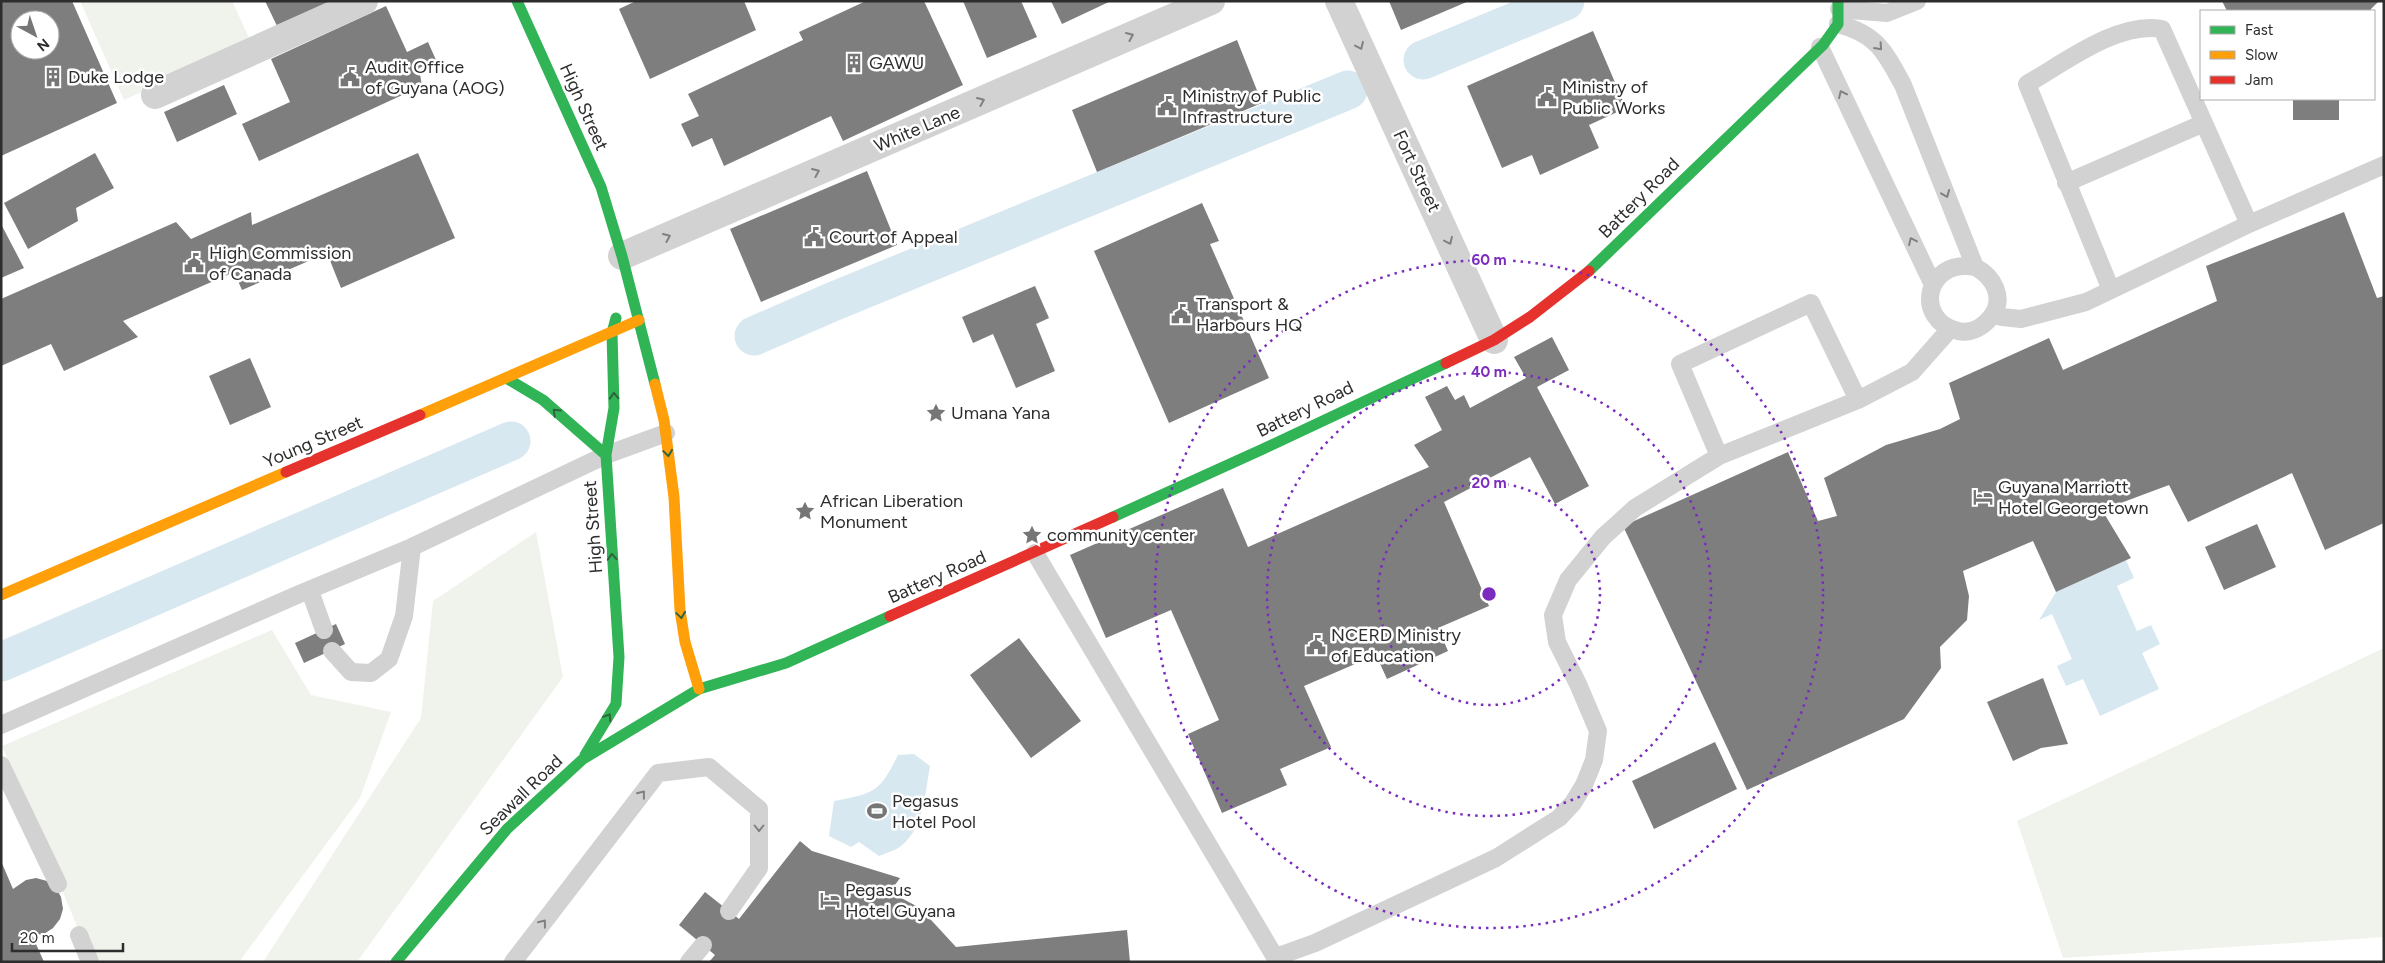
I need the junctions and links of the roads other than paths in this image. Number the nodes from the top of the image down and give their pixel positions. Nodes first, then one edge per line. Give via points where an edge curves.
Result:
1 (364, 1) edge
2 (518, 1) edge
3 (1211, 1) edge
4 (1339, 1) edge
5 (1917, 1) edge
6 (1839, 12) edge
7 (1820, 47) junction
8 (155, 95) dead end
9 (2204, 123) junction
10 (2384, 165) edge
11 (2066, 183) junction
12 (2249, 224) junction
13 (622, 256) junction
14 (1975, 266) junction
15 (1933, 285) junction
16 (629, 287) junction
17 (2111, 290) junction
18 (1994, 314) junction
19 (639, 320) junction
20 (1950, 329) junction
21 (612, 333) junction
22 (1494, 340) junction
23 (506, 378) junction
24 (1858, 400) junction
25 (666, 434) junction
26 (606, 455) junction
27 (1719, 456) junction
28 (412, 547) junction
29 (1035, 553) junction
30 (310, 591) junction
31 (1, 595) edge
32 (324, 630) dead end
33 (332, 651) dead end
34 (699, 688) junction
35 (1, 724) edge
36 (583, 759) junction
37 (1, 765) edge
38 (58, 884) dead end
39 (729, 912) dead end
40 (79, 935) dead end
41 (703, 945) dead end
42 (1277, 959) edge
43 (90, 962) edge
44 (396, 962) edge
45 (513, 962) edge
46 (689, 962) edge

1 - 8 street
2 - 13 street, High Street via 601,187
13 -> 3 street, White Lane
4 -> 22 street, Fort Street
5 - 6 lane via 1887,13
6 - 7 street, Battery Road
6 -> 14 lane via 1876,42 1903,85
15 -> 7 lane
7 - 22 street, Battery Road via 1590,272 1527,321
9 - 11 lane
9 - 11 lane via 2162,30 2149,27 2103,39 2028,84
9 - 12 lane
10 - 12 lane
11 - 17 lane
12 - 17 lane
13 - 16 street, High Street
14 - 15 lane via 1950,267
14 - 18 lane via 1995,286
15 - 20 lane via 1930,294 1933,311 1937,319
16 - 19 street, High Street
16 - 21 street, High Street
17 - 18 lane via 2086,302 2021,319
18 - 20 lane via 1975,330 1962,332
19 - 21 street, Young Street
19 - 25 street, High Street
20 - 24 lane via 1912,372
21 - 23 street, Young Street
26 -> 21 street, High Street via 614,408
22 - 29 street, Battery Road
26 -> 23 street via 544,400
23 - 31 street, Young Street
24 - 27 lane
24 - 27 lane via 1811,303 1680,364
25 - 26 lane
25 -> 34 street, High Street via 674,497 680,610 685,642
26 - 28 lane
36 -> 26 street, High Street via 616,704 619,657
27 - 42 lane via 1635,508 1603,537 1568,580 1553,615 1557,642 1598,731 1594,760 1573,803 1559,818 1496,858
28 - 30 lane
28 - 33 lane via 404,616 389,659 371,673 351,672
29 - 34 street, Battery Road via 786,663
29 - 42 lane
30 - 32 lane
30 - 35 lane
34 - 36 street, Seawall Road
36 - 44 street, Seawall Road via 507,829
37 - 38 lane
45 -> 39 lane via 658,774 709,767 759,808 760,868
40 - 43 lane
41 - 46 lane

